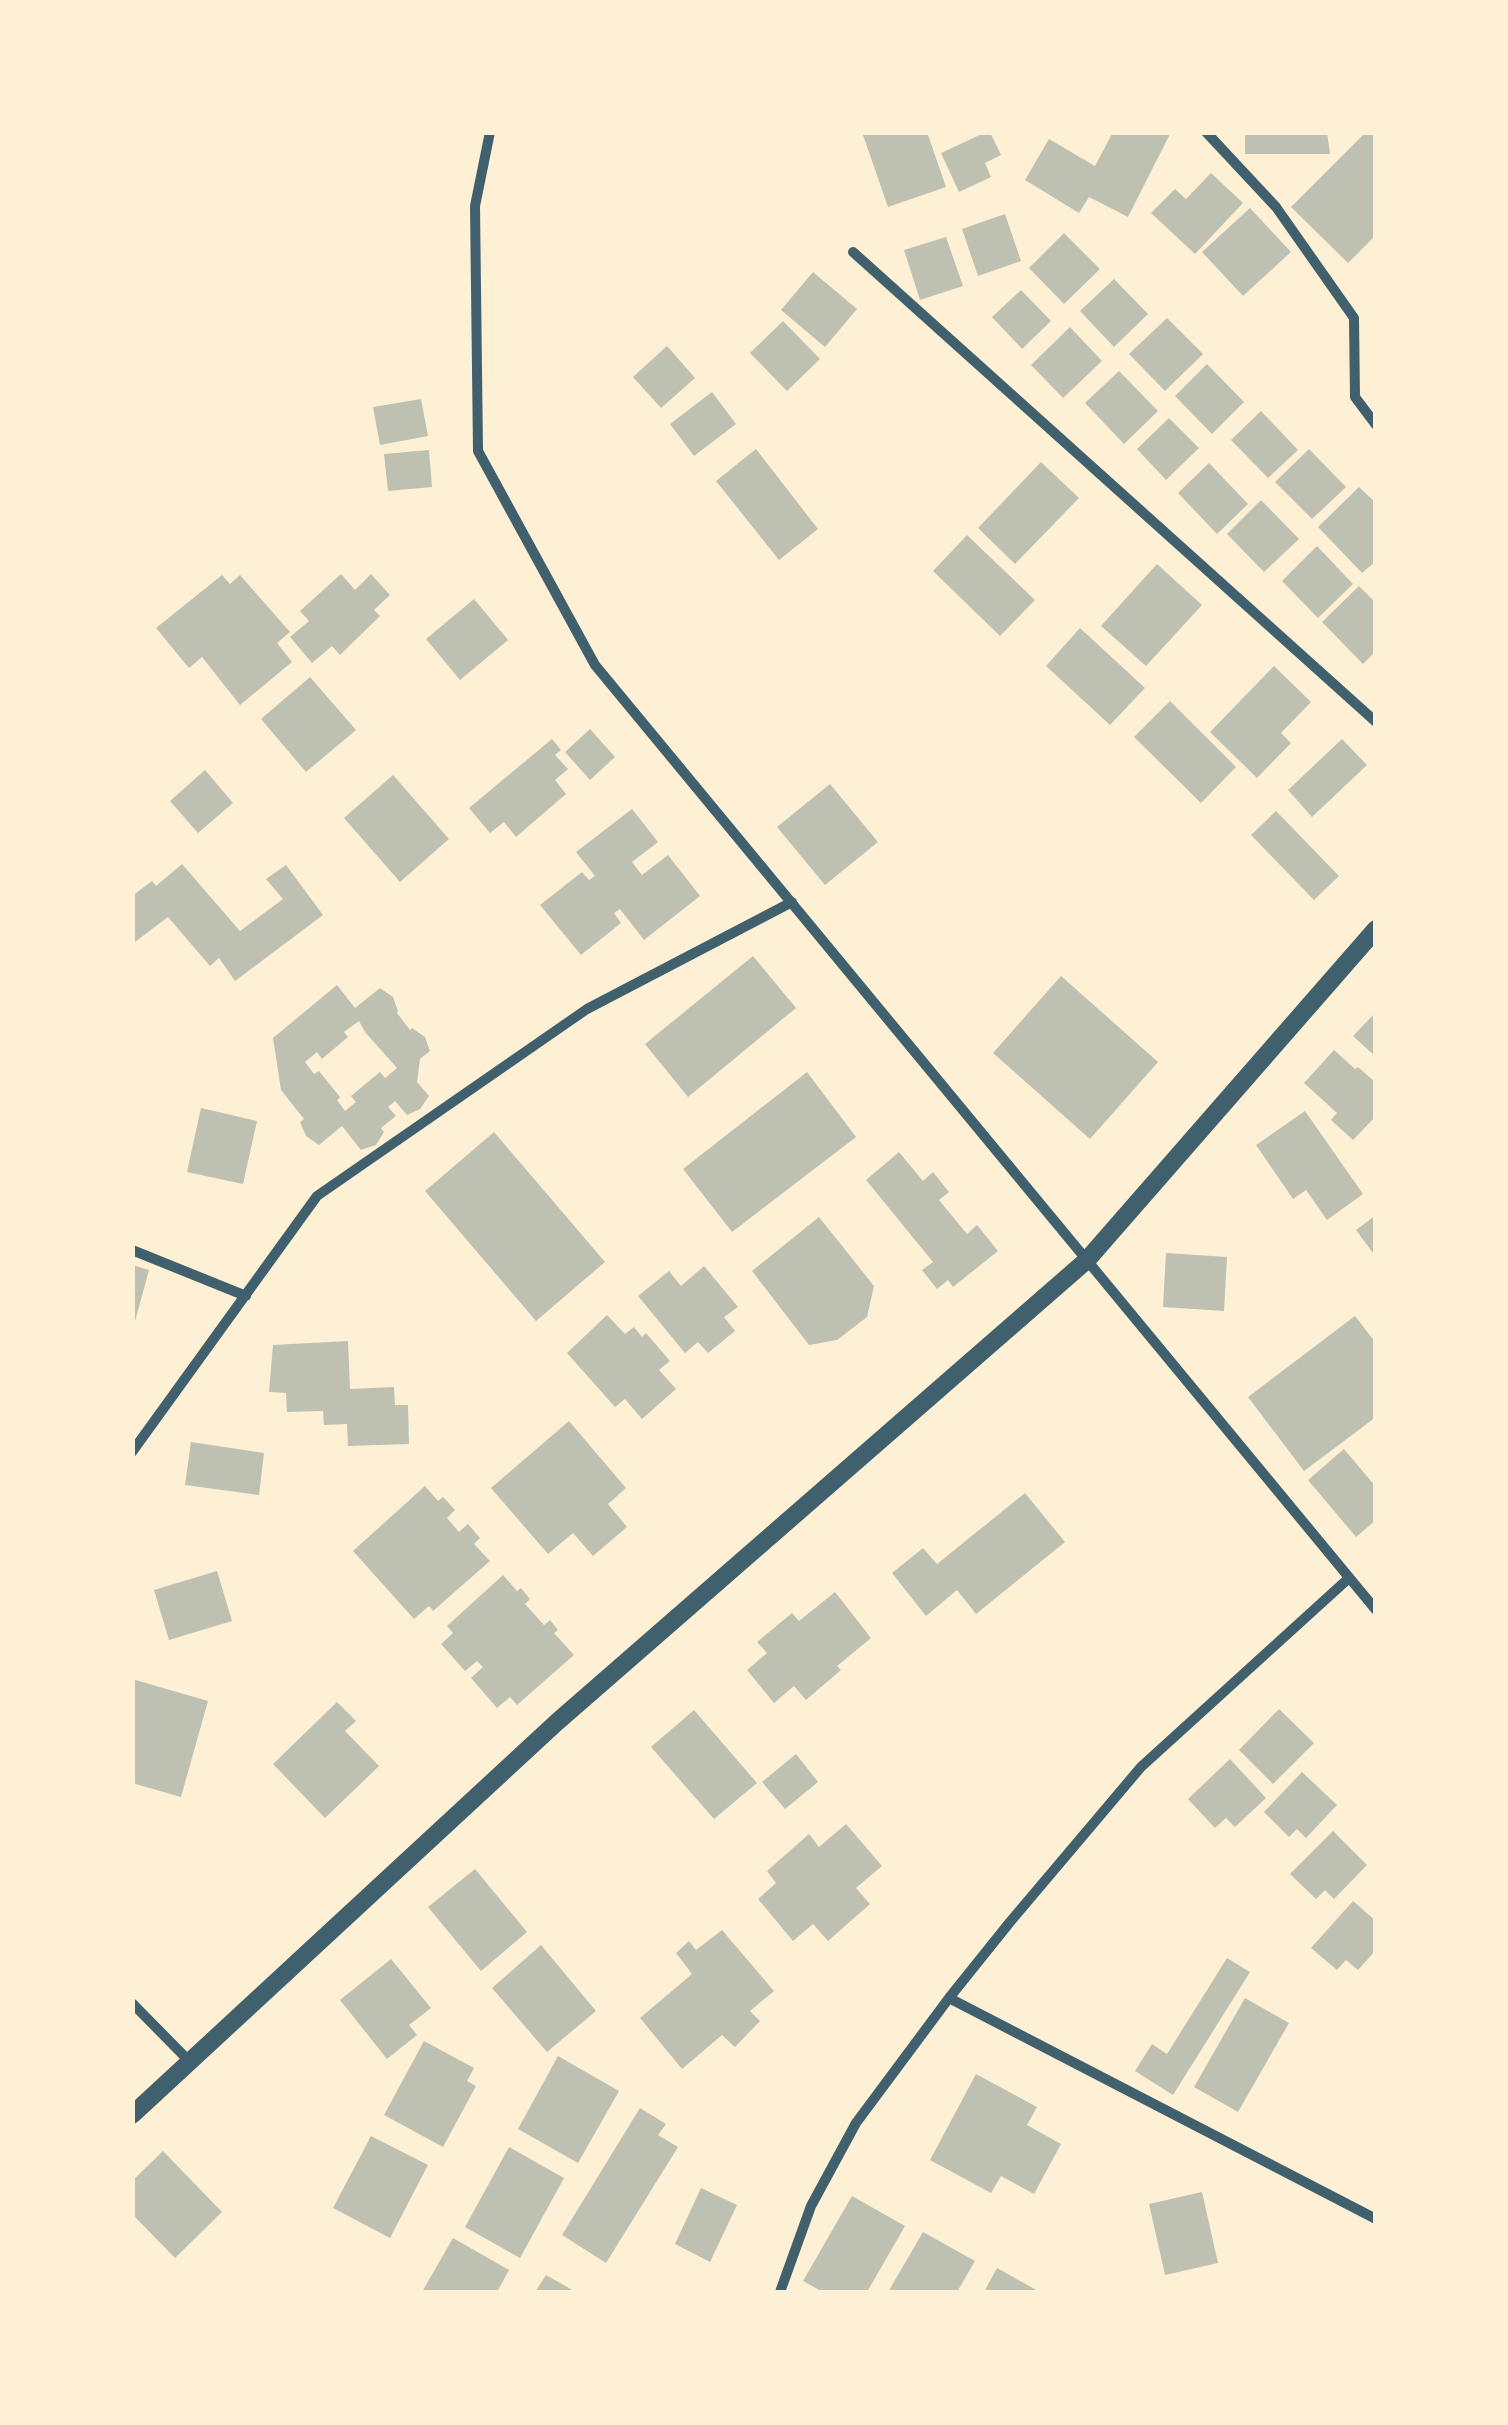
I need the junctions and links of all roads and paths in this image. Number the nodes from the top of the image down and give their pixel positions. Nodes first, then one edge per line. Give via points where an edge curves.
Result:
1 (490, 132) edge
2 (1206, 132) edge
3 (853, 252) dead end
4 (1376, 424) edge
5 (1376, 722) edge
6 (792, 902) junction
7 (1375, 931) edge
8 (132, 1250) edge
9 (1087, 1260) junction
10 (246, 1296) junction
11 (132, 1452) edge
12 (1349, 1578) junction
13 (1376, 1610) edge
14 (949, 1998) junction
15 (132, 2003) edge
16 (190, 2062) junction
17 (132, 2115) edge
18 (1376, 2219) edge
19 (782, 2292) edge

1 - 6 street via 476,206 478,451 595,664
2 - 4 street via 1276,207 1354,318 1355,397
3 - 5 street
6 - 9 street
6 - 10 street via 588,1009 317,1196
7 - 9 street
8 - 10 street
9 - 12 street
9 - 16 street via 558,1722
10 - 11 street
12 - 13 street
12 - 14 street via 1141,1767
14 - 18 street
14 - 19 street via 856,2122 811,2206
15 - 16 street
16 - 17 street

